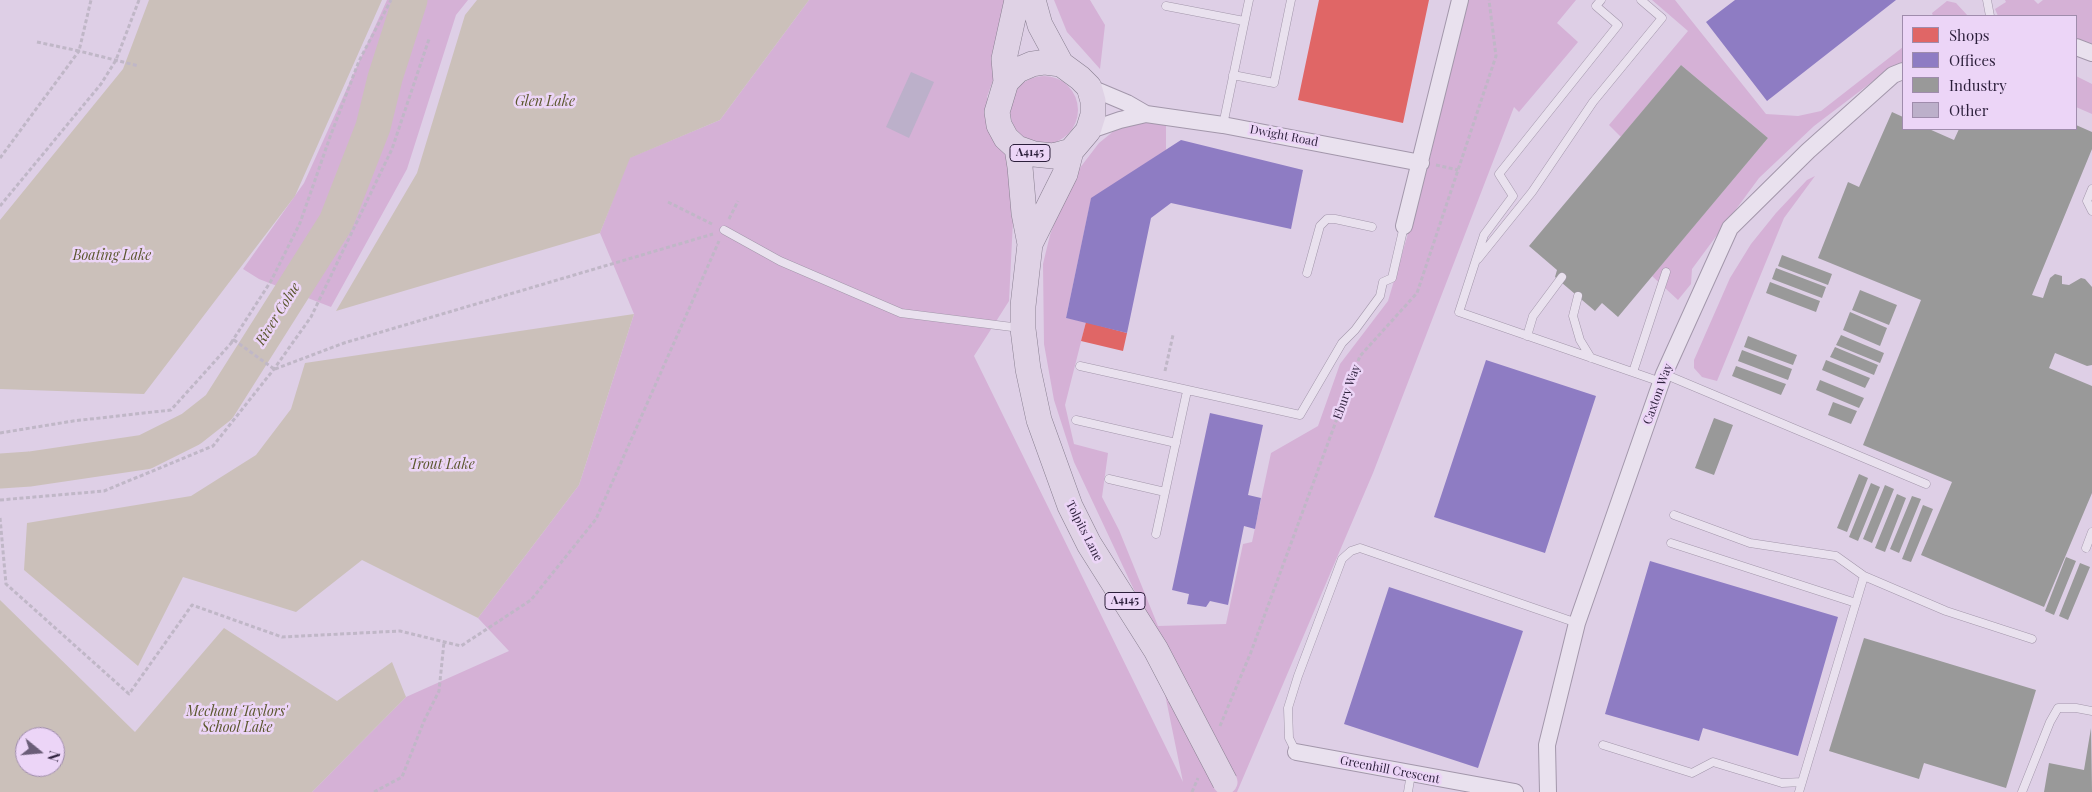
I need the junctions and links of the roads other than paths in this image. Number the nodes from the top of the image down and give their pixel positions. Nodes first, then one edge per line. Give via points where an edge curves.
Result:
1 (1017, 0) edge
2 (1033, 0) edge
3 (1249, 0) edge
4 (1291, 0) edge
5 (1460, 0) edge
6 (1601, 0) edge
7 (1641, 0) edge
8 (1987, 0) edge
9 (1166, 6) dead end
10 (1990, 15) edge
11 (1244, 21) junction
12 (2077, 47) edge
13 (2092, 53) edge
14 (1061, 64) junction
15 (1902, 71) edge
16 (1233, 75) junction
17 (1006, 82) junction
18 (1089, 87) junction
19 (1146, 114) junction
20 (1223, 124) junction
21 (1088, 131) junction
22 (1016, 148) junction
23 (1071, 151) junction
24 (1421, 162) junction
25 (2092, 189) edge
26 (2092, 211) edge
27 (1404, 226) joint
28 (1372, 227) dead end
29 (724, 230) road end
30 (1030, 244) junction
31 (1476, 262) junction
32 (1666, 272) dead end
33 (1307, 273) dead end
34 (1562, 277) dead end
35 (1578, 296) dead end
36 (1023, 329) junction
37 (1528, 336) junction
38 (1591, 358) junction
39 (1080, 366) dead end
40 (1633, 372) junction
41 (1662, 378) junction
42 (1187, 390) junction
43 (1076, 420) dead end
44 (1176, 443) junction
45 (1109, 479) dead end
46 (1926, 484) dead end
47 (1165, 492) junction
48 (1674, 515) dead end
49 (2092, 532) edge
50 (1156, 534) dead end
51 (1671, 543) dead end
52 (2086, 548) dead end
53 (1864, 576) junction
54 (1856, 603) junction
55 (1577, 623) junction
56 (2032, 638) dead end
57 (2092, 711) edge
58 (1603, 745) dead end
59 (1296, 752) joint
60 (1411, 774) junction
61 (1802, 782) junction
62 (1226, 787) edge
63 (1408, 792) edge
64 (1515, 792) edge
65 (1548, 792) edge
66 (1799, 792) edge
67 (2022, 792) edge

1 - 17 main road, Tolpits Lane / A4145 via 1004,59
2 - 14 main road via 1040,25
3 - 11 lane
4 - 16 lane via 1274,83
5 - 24 street
6 - 31 lane via 1596,6 1618,25 1499,174 1512,196 1484,235
7 - 31 lane via 1662,18 1593,102 1532,192
8 - 10 lane
9 - 11 lane
11 - 16 lane
12 - 13 street
14 - 17 main road via 1032,64 1018,70
14 - 18 main road
15 - 41 street, Caxton Way via 1892,75 1808,150 1730,228
16 - 20 lane
17 - 22 main road, Tolpits Lane / A4145 via 996,112 1006,138
18 - 19 street, Dwight Road
18 - 21 main road, Tolpits Lane / A4145 via 1093,115
19 - 20 street, Dwight Road
19 - 21 street, Dwight Road
20 - 24 street, Dwight Road
21 - 23 main road, Tolpits Lane / A4145
22 - 23 main road, A4145 via 1053,156
22 - 30 main road, Tolpits Lane / A4145
23 - 30 main road, Tolpits Lane / A4145 via 1065,174
24 - 27 street
25 - 26 lane via 2086,201
27 - 42 lane via 1392,278 1383,282 1380,296 1342,343 1300,415
28 - 33 lane via 1327,219 1320,226
29 - 36 lane via 780,261 901,313
30 - 36 main road, Tolpits Lane / A4145
31 - 37 lane via 1459,312
32 - 40 lane
34 - 37 lane via 1532,316
35 - 38 lane via 1573,316 1580,340
36 - 62 main road, Tolpits Lane / A4145, bridge via 1039,420 1070,506 1089,544 1156,650
37 - 38 lane
38 - 40 lane
39 - 42 lane
40 - 41 lane
41 - 46 lane
41 - 55 street, Caxton Way
42 - 44 lane
43 - 44 lane
44 - 47 lane
45 - 47 lane
47 - 50 lane
48 - 53 lane via 1750,543 1836,556
49 - 52 lane
51 - 54 lane
53 - 54 lane
53 - 56 lane via 1946,611
54 - 61 lane
55 - 59 lane via 1360,548 1351,551 1342,559 1288,708 1289,738
55 - 65 street, Caxton Way via 1547,745
57 - 67 lane via 2058,708
58 - 61 lane via 1692,774 1713,762 1782,783
59 - 60 street, Greenhill Crescent
60 - 63 lane
60 - 64 street, Greenhill Crescent
61 - 66 lane

